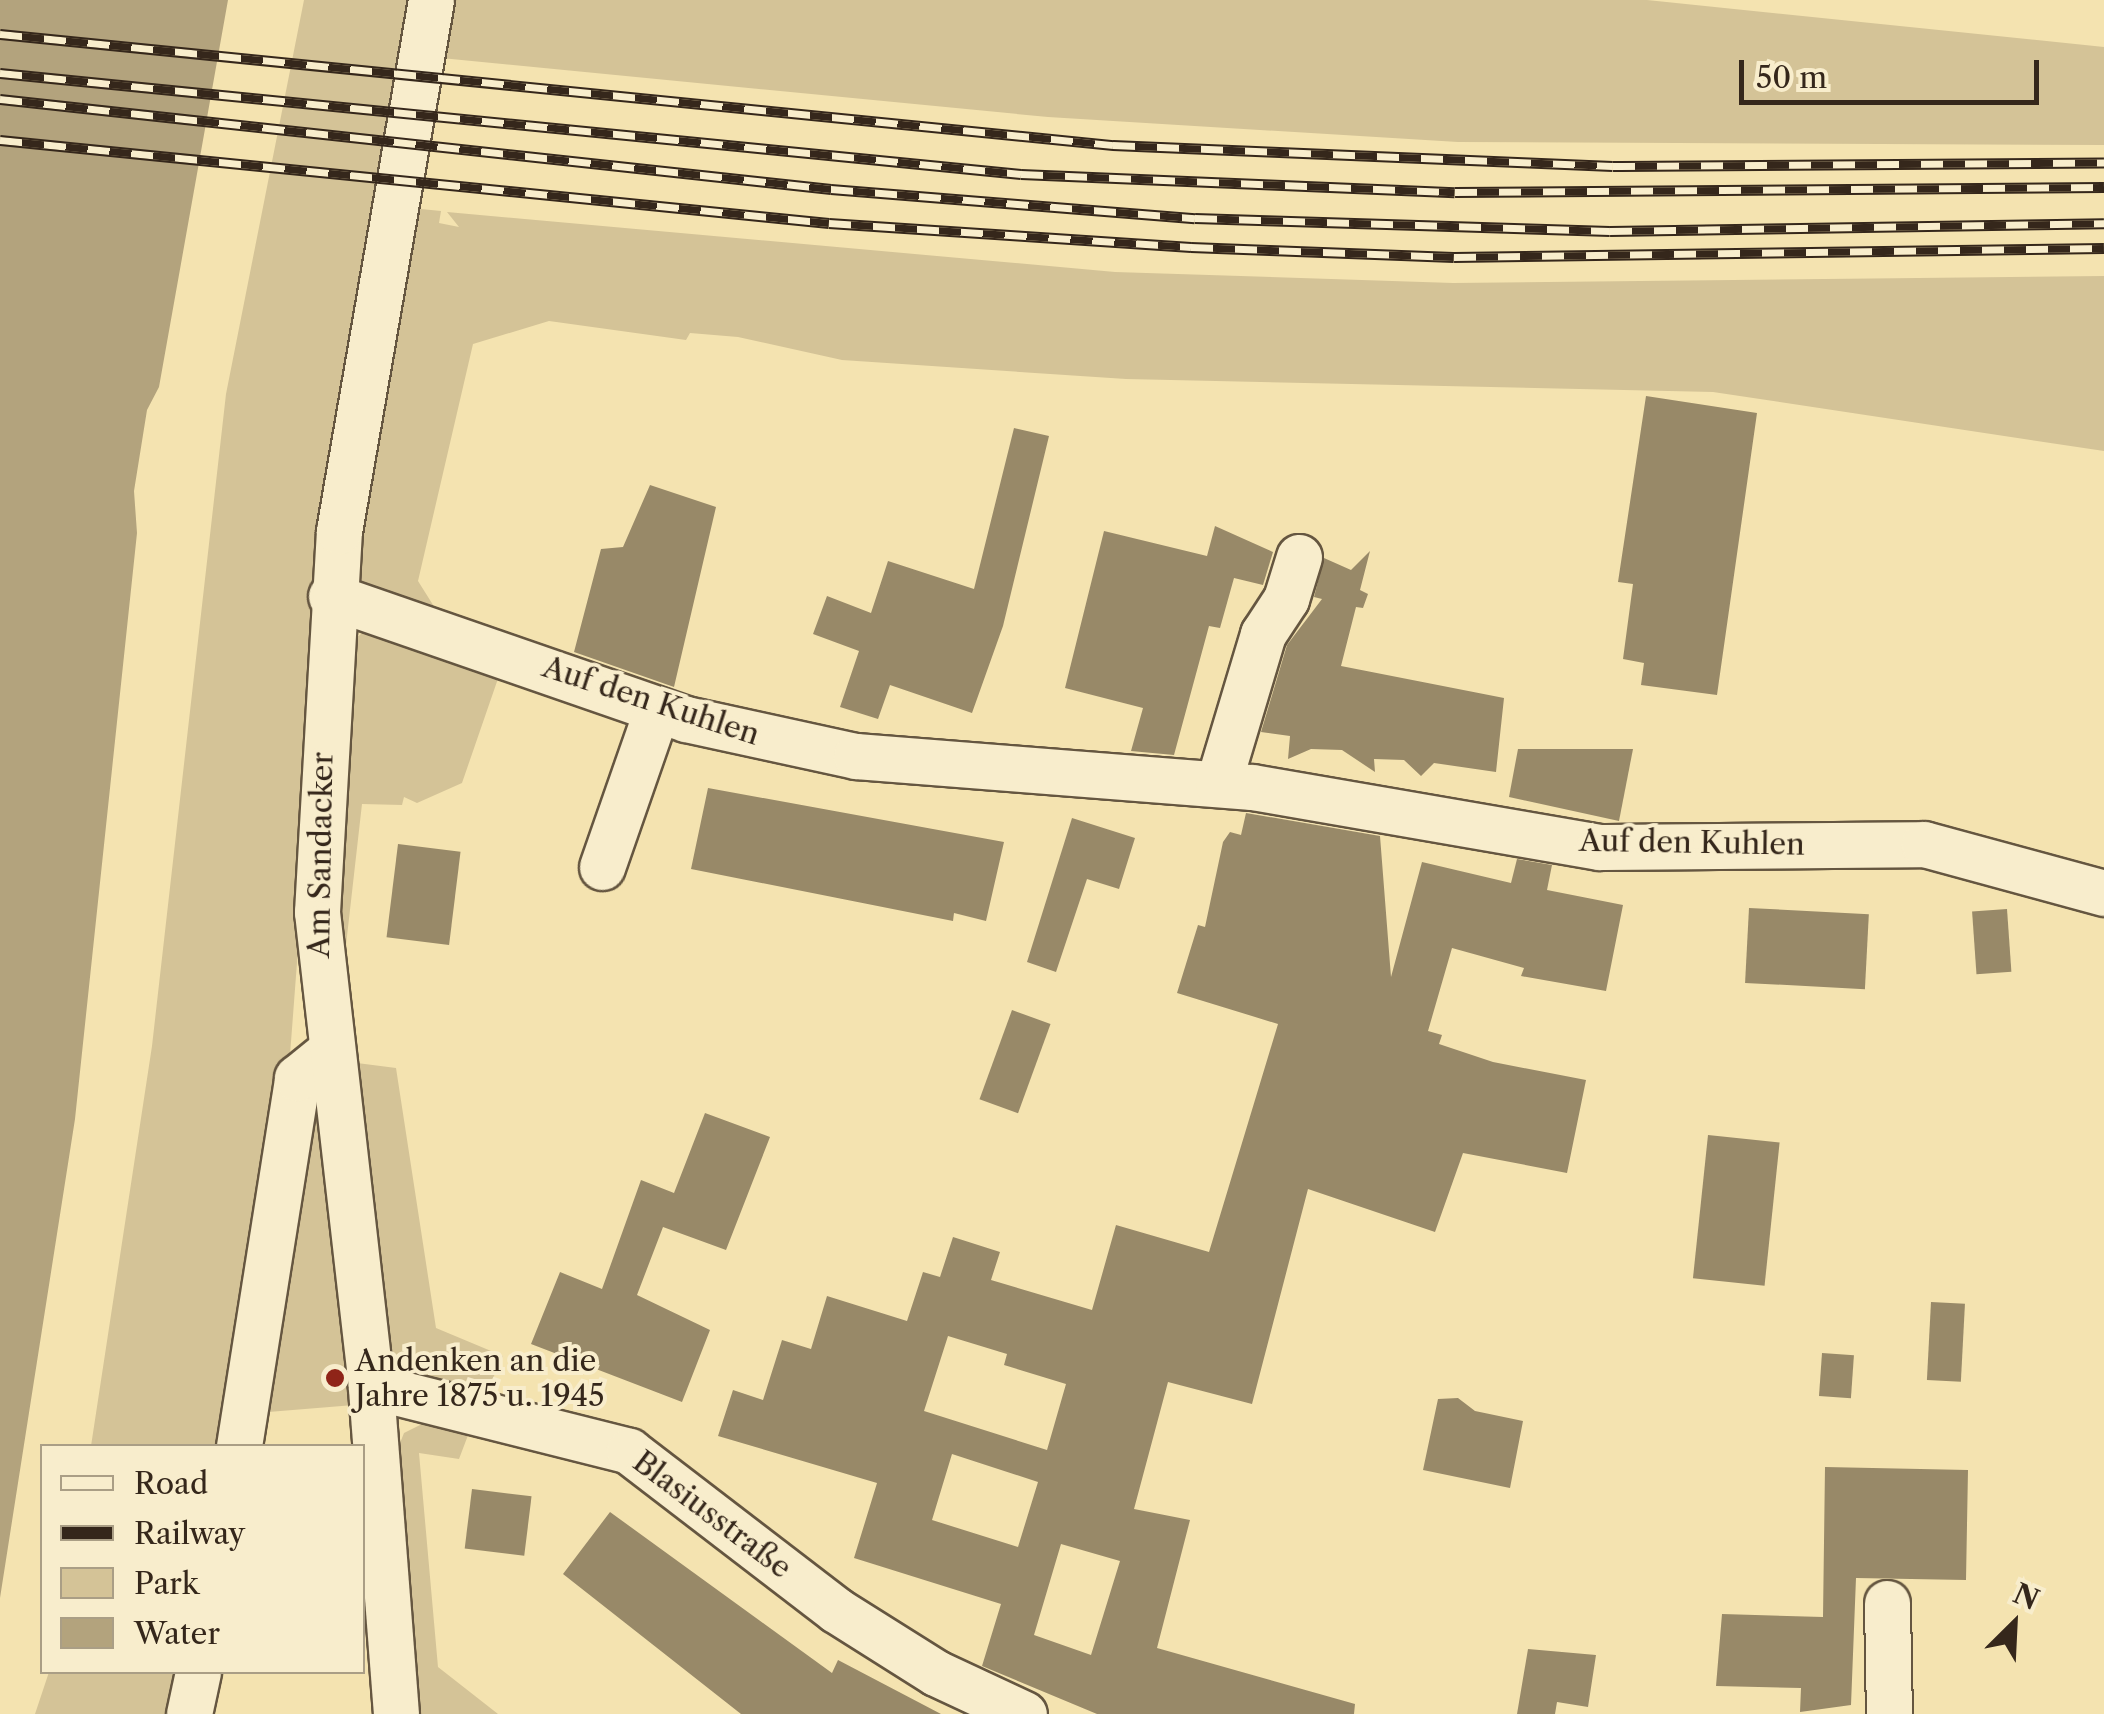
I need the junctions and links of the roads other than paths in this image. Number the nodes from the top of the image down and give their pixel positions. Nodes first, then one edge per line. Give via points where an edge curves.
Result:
1 (431, 0) edge
2 (1298, 557) dead end
3 (331, 596) junction
4 (656, 709) junction
5 (1218, 784) junction
6 (602, 867) dead end
7 (2104, 893) edge
8 (329, 1052) junction
9 (371, 1386) junction
10 (239, 1444) edge
11 (1888, 1603) dead end
12 (198, 1674) edge
13 (189, 1714) edge
14 (396, 1714) edge
15 (1024, 1714) edge
16 (1889, 1714) edge

1 - 3 street, Am Sandacker
2 - 5 street via 1286,598 1263,634
3 - 4 street, Auf den Kuhlen
3 - 8 street, Am Sandacker via 317,912
4 - 5 street, Auf den Kuhlen via 856,756
4 - 6 street
5 - 7 street, Auf den Kuhlen via 1600,847 1924,844
8 - 9 street, Am Sandacker
8 - 10 street via 297,1078
9 - 14 street, Am Sandacker
9 - 15 street, Blasiusstraße via 629,1451 836,1610 936,1673
11 - 16 street
12 - 13 street

